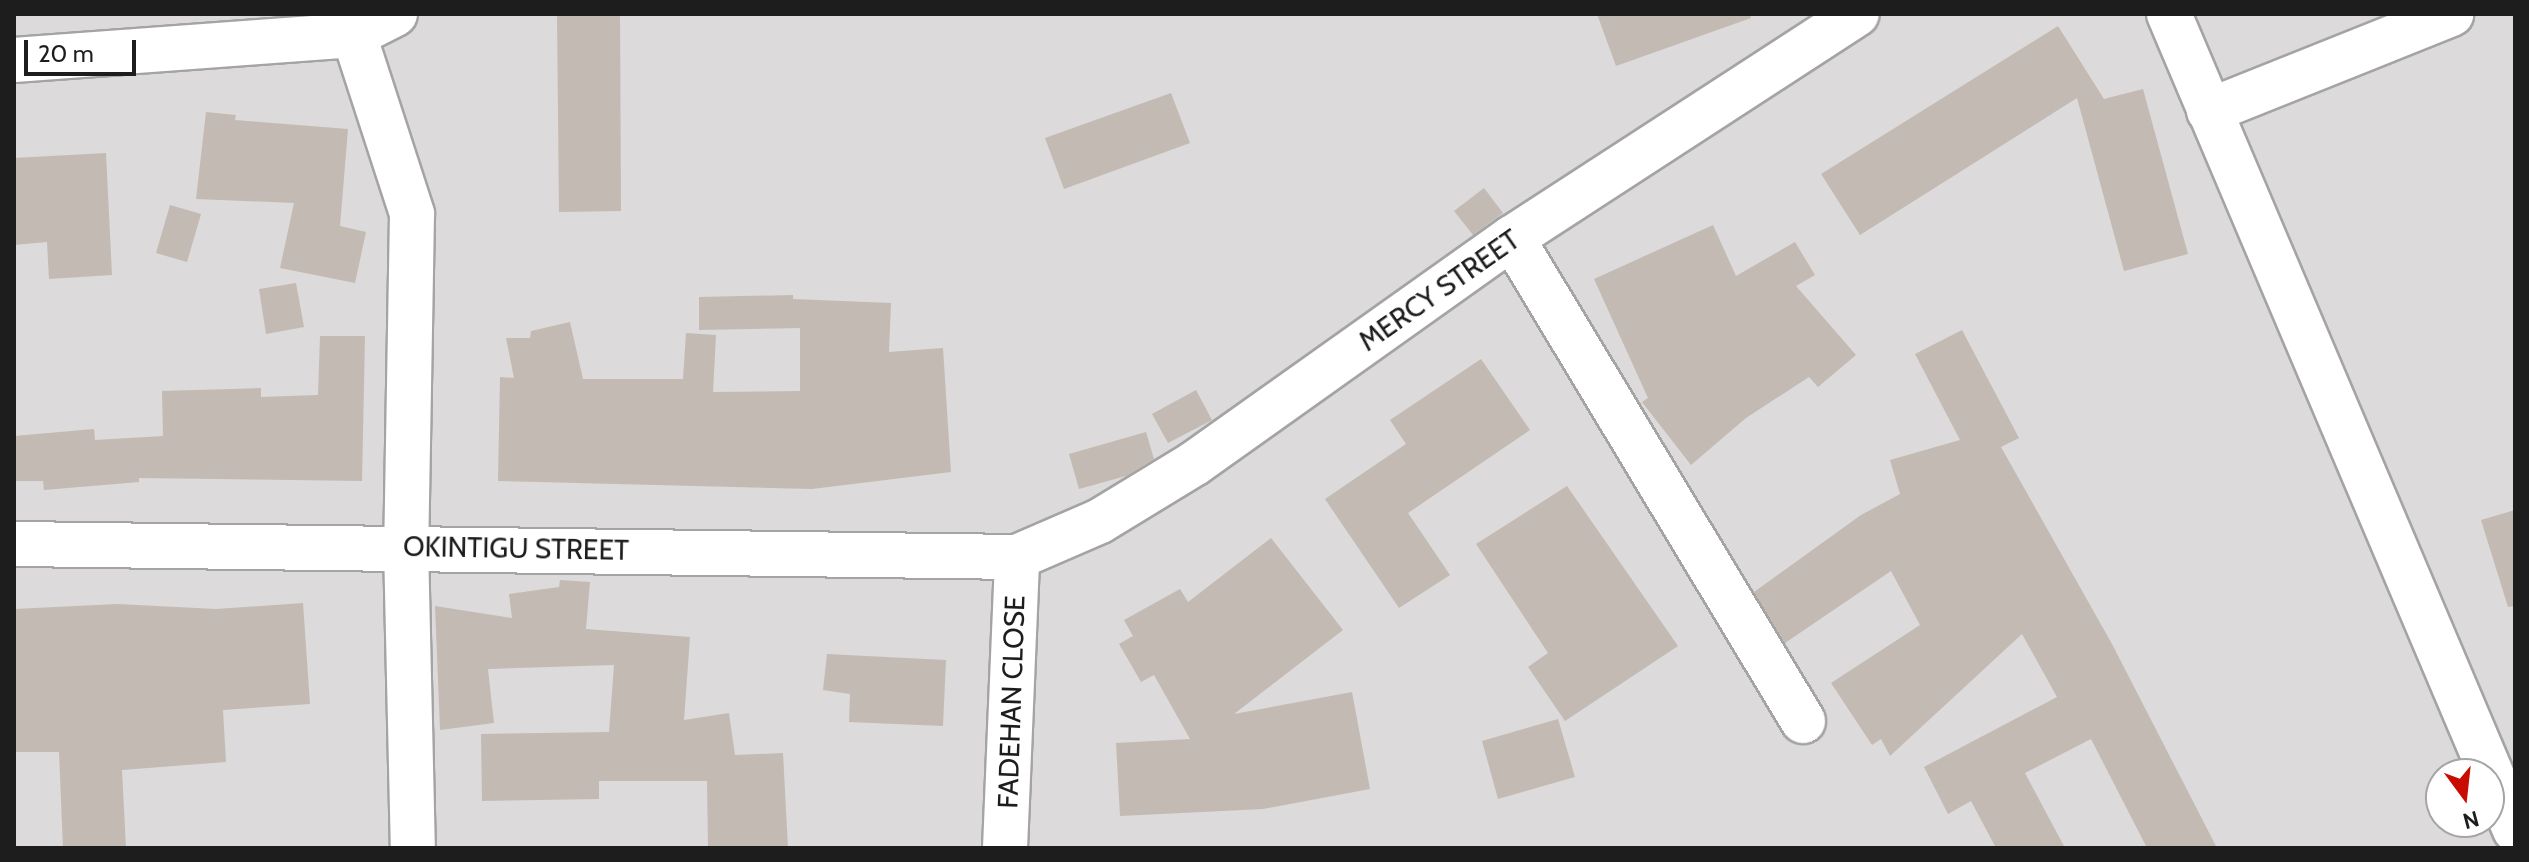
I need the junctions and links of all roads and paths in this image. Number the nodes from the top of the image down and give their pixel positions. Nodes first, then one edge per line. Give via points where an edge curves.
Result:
1 (395, 14) edge
2 (1857, 14) edge
3 (2169, 14) edge
4 (2451, 14) edge
5 (354, 35) junction
6 (14, 60) edge
7 (2209, 111) junction
8 (1512, 238) junction
9 (14, 544) edge
10 (406, 546) junction
11 (1017, 557) junction
12 (1803, 721) dead end
13 (2515, 830) edge
14 (413, 848) edge
15 (1005, 848) edge

1 - 5 street
2 - 8 street, MERCY STREET
3 - 7 street
4 - 7 street
5 - 6 street
5 - 10 street via 412,214
7 - 13 street
8 - 11 street, MERCY STREET via 1195,463 1100,521
8 - 12 street
9 - 10 street, OKINTIGU STREET
10 - 11 street, OKINTIGU STREET
10 - 14 street
11 - 15 street, FADEHAN CLOSE

